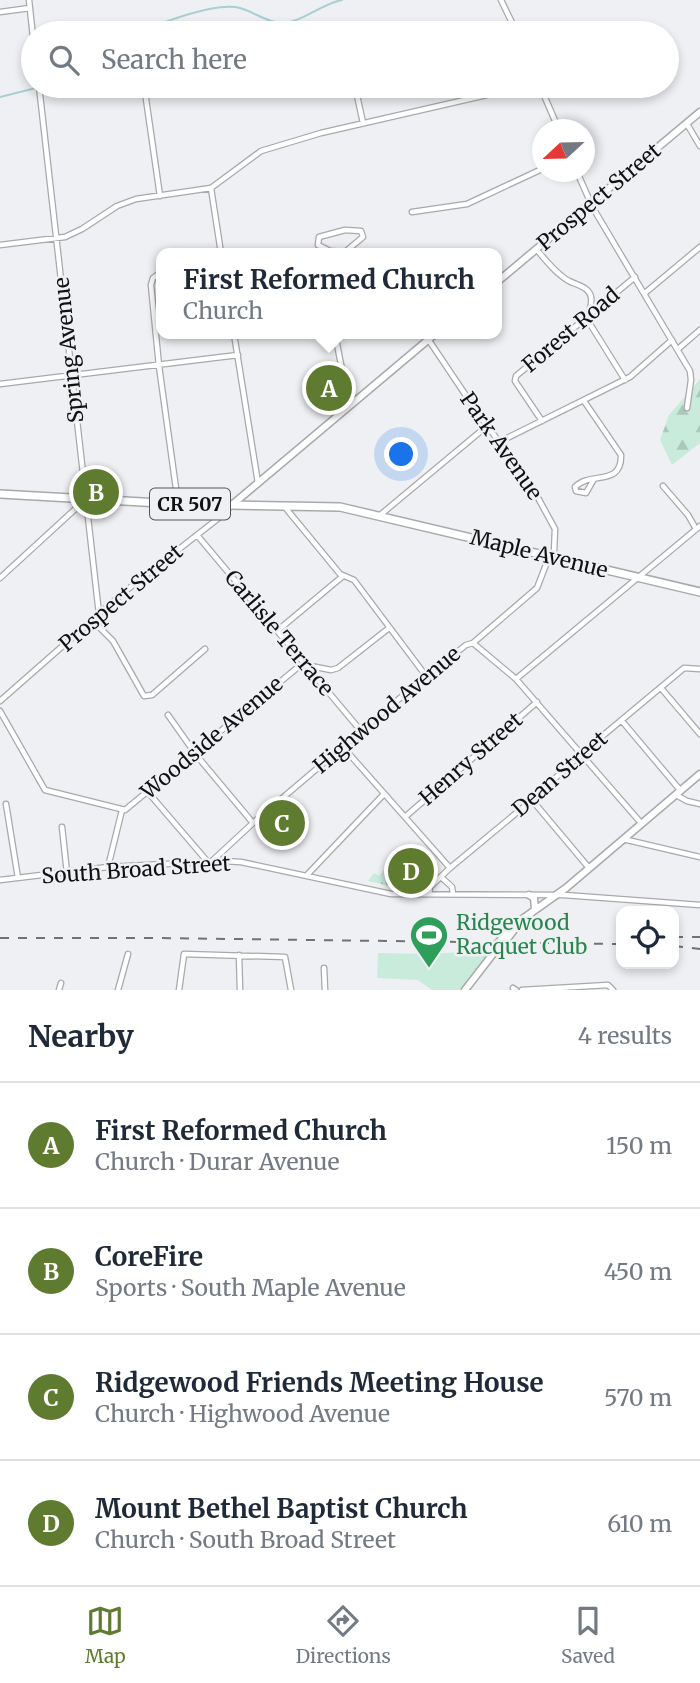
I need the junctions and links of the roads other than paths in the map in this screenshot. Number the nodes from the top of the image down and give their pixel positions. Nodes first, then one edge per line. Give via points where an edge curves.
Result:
1 (29, 0) edge
2 (501, 0) edge
3 (30, 8) junction
4 (0, 12) edge
5 (31, 21) edge
6 (511, 21) edge
7 (40, 98) edge
8 (146, 98) edge
9 (358, 98) edge
10 (473, 98) edge
11 (545, 98) edge
12 (700, 112) edge
13 (554, 119) edge
14 (363, 123) junction
15 (687, 124) junction
16 (700, 146) edge
17 (532, 174) edge
18 (581, 182) edge
19 (211, 188) junction
20 (160, 196) junction
21 (590, 202) junction
22 (412, 212) dead end
23 (57, 238) junction
24 (0, 245) edge
25 (700, 247) edge
26 (220, 248) edge
27 (321, 248) edge
28 (351, 248) edge
29 (536, 249) junction
30 (156, 276) edge
31 (635, 277) junction
32 (502, 278) edge
33 (645, 293) junction
34 (588, 315) junction
35 (700, 330) edge
36 (156, 336) edge
37 (156, 339) edge
38 (235, 339) edge
39 (336, 339) edge
40 (428, 340) joint
41 (673, 340) junction
42 (678, 349) junction
43 (238, 355) junction
44 (159, 366) junction
45 (73, 376) junction
46 (625, 380) junction
47 (0, 384) edge
48 (584, 401) junction
49 (349, 405) junction
50 (687, 408) dead end
51 (542, 421) junction
52 (487, 426) junction
53 (499, 442) junction
54 (594, 479) dead end
55 (258, 484) junction
56 (663, 486) dead end
57 (0, 494) edge
58 (85, 500) junction
59 (178, 504) junction
60 (233, 504) junction
61 (283, 506) junction
62 (379, 516) junction
63 (698, 527) edge
64 (197, 535) junction
65 (550, 557) junction
66 (343, 576) junction
67 (0, 578) edge
68 (637, 578) junction
69 (700, 592) edge
70 (99, 614) junction
71 (92, 620) junction
72 (389, 628) junction
73 (277, 631) junction
74 (472, 643) junction
75 (205, 649) dead end
76 (304, 664) junction
77 (700, 668) edge
78 (426, 676) junction
79 (516, 679) junction
80 (661, 688) junction
81 (0, 701) edge
82 (537, 702) junction
83 (0, 711) edge
84 (168, 715) dead end
85 (622, 721) junction
86 (361, 732) junction
87 (700, 734) edge
88 (342, 747) junction
89 (194, 752) junction
90 (582, 753) junction
91 (700, 774) edge
92 (147, 791) junction
93 (678, 792) junction
94 (384, 794) junction
95 (531, 800) junction
96 (6, 804) dead end
97 (700, 804) edge
98 (122, 810) junction
99 (405, 817) junction
100 (253, 823) junction
101 (641, 823) junction
102 (62, 827) dead end
103 (622, 839) junction
104 (700, 857) edge
105 (209, 861) junction
106 (108, 867) junction
107 (450, 868) junction
108 (589, 868) junction
109 (67, 873) junction
110 (306, 875) junction
111 (442, 877) junction
112 (18, 878) junction
113 (0, 880) edge
114 (429, 894) junction
115 (453, 894) junction
116 (529, 895) junction
117 (556, 895) junction
118 (700, 905) edge
119 (535, 909) junction
120 (128, 954) dead end
121 (239, 955) junction
122 (324, 968) dead end
123 (61, 983) dead end
124 (58, 990) edge
125 (118, 990) edge
126 (179, 990) edge
127 (240, 990) edge
128 (291, 990) edge
129 (325, 990) edge
130 (465, 990) edge
131 (522, 990) edge
132 (613, 990) edge

1 - 3 street
2 - 6 street
3 - 4 street
3 - 5 street
7 - 23 street, Spring Avenue
8 - 20 street
9 - 14 street
10 - 14 street
11 - 13 street
12 - 15 main road, Prospect Street
14 - 19 street via 261,151
15 - 16 street
15 - 21 main road, Prospect Street
17 - 22 street via 467,204
18 - 21 street
19 - 20 street
19 - 26 street
20 - 23 street via 127,202
21 - 29 main road, Prospect Street
21 - 31 street
23 - 24 street
23 - 45 street, Spring Avenue
25 - 33 street, Forest Road
27 - 28 street via 318,238 345,230 361,231 362,239
29 - 32 main road, Prospect Street
29 - 34 street via 562,277 590,293
30 - 36 street via 151,285
31 - 33 street
31 - 34 street, Forest Road
33 - 41 street
34 - 46 street
34 - 51 street, Forest Road via 516,376
35 - 42 street
37 - 44 street
38 - 43 street
39 - 49 street
40 - 49 main road, Prospect Street
40 - 52 street, Park Avenue
41 - 42 street
41 - 46 street
42 - 50 street via 691,375
43 - 44 street
43 - 55 street
44 - 45 street
44 - 59 street
45 - 47 street
45 - 58 street, Spring Avenue
46 - 48 street
48 - 51 street
48 - 54 street via 621,455 616,472
49 - 55 main road, Prospect Street
51 - 53 street
52 - 53 street, Park Avenue
52 - 62 street
53 - 65 street, Park Avenue via 531,485 555,529 555,552
55 - 60 main road, Prospect Street
56 - 63 street
57 - 58 main road, CR 507
58 - 59 main road, CR 507
58 - 67 street
58 - 70 street, Spring Avenue
59 - 60 main road, CR 507
60 - 61 main road, CR 507
60 - 64 street, Prospect Street
61 - 62 main road, CR 507 via 340,507
61 - 66 street
62 - 65 main road, Maple Avenue / CR 507
63 - 68 street
64 - 70 street, Prospect Street
64 - 73 street, Carlisle Terrace
65 - 68 main road, Maple Avenue / CR 507
65 - 74 street, Highwood Avenue via 537,588
66 - 72 street via 354,580
66 - 73 street
68 - 69 main road, Maple Avenue / CR 507
68 - 79 street
70 - 71 street, Prospect Street
71 - 75 street via 113,642 141,694 147,697
71 - 81 street, Prospect Street
72 - 76 street, Woodside Avenue via 335,670
72 - 78 street
73 - 76 street, Carlisle Terrace
74 - 78 street, Highwood Avenue
74 - 79 street
76 - 86 street, Carlisle Terrace
76 - 89 street, Woodside Avenue
77 - 80 street, Dean Street via 684,668
78 - 86 street, Highwood Avenue
79 - 82 street
80 - 85 street, Dean Street
80 - 87 street
82 - 90 street
82 - 99 street, Henry Street
83 - 98 street, Woodside Avenue via 46,790
84 - 89 street
85 - 90 street, Dean Street
85 - 93 street
86 - 88 street, Highwood Avenue
88 - 94 street
88 - 100 street, Highwood Avenue
89 - 92 street, Woodside Avenue
89 - 100 street
90 - 95 street, Dean Street
90 - 101 street
91 - 93 main road
92 - 98 street, Woodside Avenue
92 - 105 street
93 - 97 street via 687,801
93 - 101 main road
94 - 99 street
94 - 110 street
95 - 107 street, Dean Street
95 - 108 street
96 - 112 street
98 - 106 street
99 - 107 street
100 - 105 street, Highwood Avenue
101 - 103 main road
102 - 109 street
103 - 104 street
103 - 108 main road
105 - 106 street, South Broad Street
105 - 110 street, South Broad Street via 241,862
106 - 109 street, South Broad Street
107 - 111 street, Dean Street
108 - 117 main road
109 - 112 street, South Broad Street
110 - 114 street, South Broad Street via 391,894
111 - 114 street, Dean Street
111 - 115 street
112 - 113 street, South Broad Street
114 - 115 street, South Broad Street
115 - 116 street, South Broad Street
116 - 117 street, South Broad Street
116 - 119 main road
117 - 118 street, South Broad Street
117 - 119 main road
119 - 130 main road via 508,931
120 - 125 street
121 - 126 street via 184,954
121 - 127 street
121 - 128 street via 285,957
122 - 129 street
123 - 124 street
131 - 132 street via 608,985

